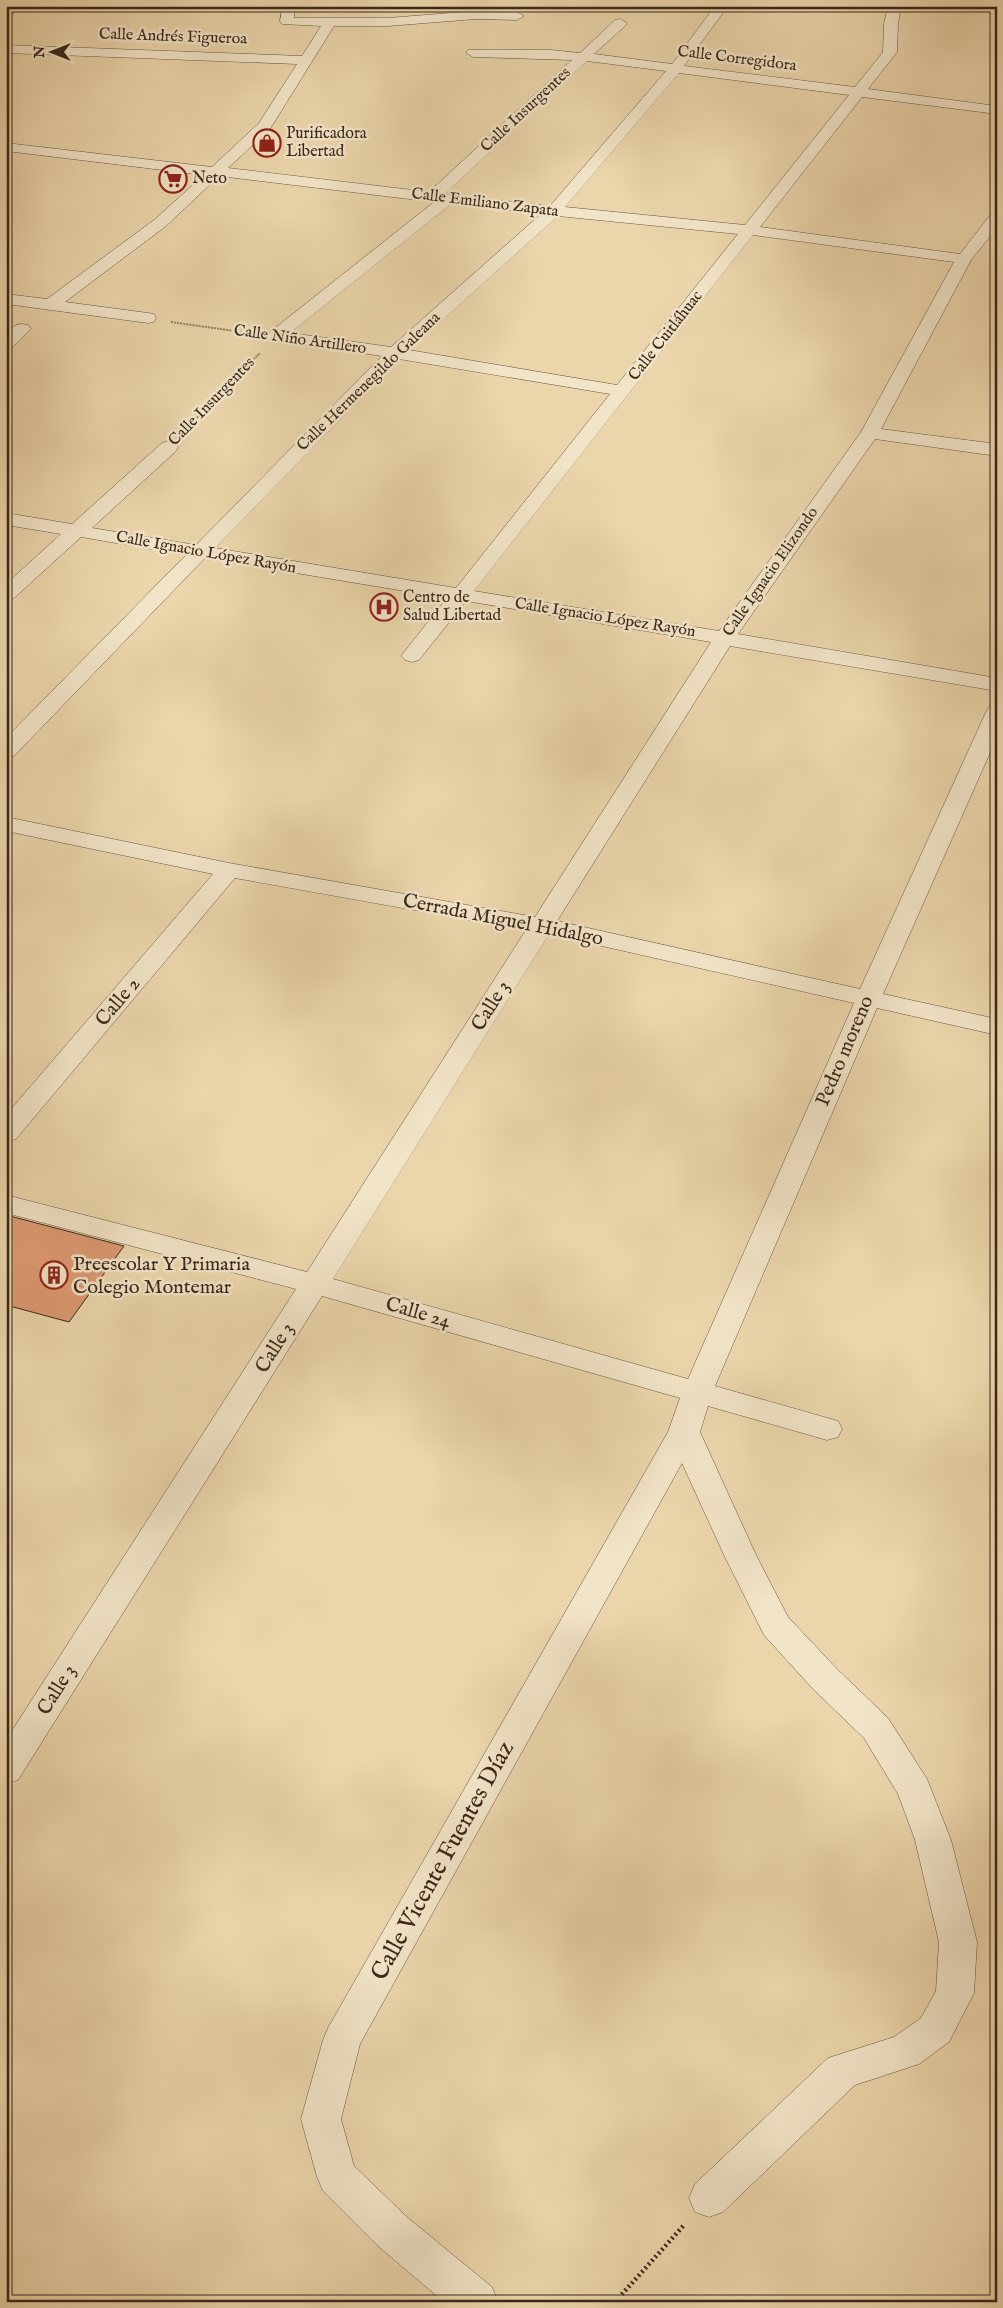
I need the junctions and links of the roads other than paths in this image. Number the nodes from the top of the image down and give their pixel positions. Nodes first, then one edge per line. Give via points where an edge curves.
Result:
1 (12, 6) edge
2 (289, 6) edge
3 (398, 6) edge
4 (722, 6) edge
5 (895, 6) edge
6 (464, 11) edge
7 (6, 14) edge
8 (518, 16) dead end
9 (330, 22) junction
10 (388, 22) junction
11 (620, 23) dead end
12 (6, 49) edge
13 (473, 53) dead end
14 (585, 57) junction
15 (308, 60) junction
16 (674, 69) junction
17 (861, 92) junction
18 (997, 110) edge
19 (6, 147) edge
20 (216, 171) junction
21 (440, 198) junction
22 (554, 211) junction
23 (997, 217) edge
24 (749, 230) junction
25 (964, 259) junction
26 (6, 299) edge
27 (51, 304) junction
28 (148, 318) road end
29 (22, 329) dead end
30 (276, 336) joint
31 (6, 344) edge
32 (395, 353) junction
33 (623, 391) junction
34 (870, 433) junction
35 (169, 447) road end
36 (997, 450) edge
37 (6, 518) edge
38 (78, 531) junction
39 (198, 553) junction
40 (6, 595) edge
41 (462, 595) junction
42 (725, 637) junction
43 (412, 656) dead end
44 (997, 685) edge
45 (997, 712) edge
46 (6, 751) edge
47 (6, 824) edge
48 (229, 870) junction
49 (541, 925) junction
50 (868, 999) junction
51 (997, 1027) edge
52 (6, 1133) edge
53 (6, 1204) edge
54 (315, 1284) junction
55 (698, 1392) junction
56 (828, 1429) dead end
57 (684, 1432) junction
58 (6, 1770) edge
59 (709, 2198) road end
60 (478, 2302) edge

1 - 7 main road
2 - 9 street via 287,21
3 - 10 street
4 - 16 street, Calle Hermenegildo Galeana
5 - 17 street, Calle Cuitláhuac via 890,24 890,52
6 - 8 street
6 - 10 street
9 - 10 street
9 - 15 street
11 - 14 street, Calle Insurgentes
12 - 15 street, Calle Andrés Figueroa
13 - 14 street, Calle Corregidora
14 - 16 street, Calle Corregidora
14 - 21 street, Calle Insurgentes
15 - 20 street via 265,126
16 - 17 street, Calle Corregidora
16 - 22 street, Calle Hermenegildo Galeana
17 - 18 street, Calle Corregidora
17 - 24 street, Calle Cuitláhuac
19 - 20 street, Calle Emiliano Zapata
20 - 21 street, Calle Emiliano Zapata
20 - 27 street via 160,223
21 - 22 street, Calle Emiliano Zapata
21 - 30 street, Calle Insurgentes
22 - 24 street, Calle Emiliano Zapata
22 - 32 street, Calle Hermenegildo Galeana
23 - 25 street, Calle Ignacio Elizondo
24 - 25 street, Calle Emiliano Zapata
24 - 33 street, Calle Cuitláhuac
25 - 34 street, Calle Ignacio Elizondo
26 - 27 street
27 - 28 street
29 - 31 street
30 - 32 street, Calle Niño Artillero
32 - 33 street, Calle Niño Artillero
32 - 39 street, Calle Hermenegildo Galeana
33 - 41 street, Calle Cuitláhuac
34 - 36 street
34 - 42 street, Calle Ignacio Elizondo
35 - 38 street, Calle Insurgentes
37 - 38 street, Calle Ignacio López Rayón
38 - 39 street, Calle Ignacio López Rayón
38 - 40 street, Calle Insurgentes
39 - 41 street, Calle Ignacio López Rayón
39 - 46 street, Calle Hermenegildo Galeana
41 - 42 street, Calle Ignacio López Rayón
41 - 43 street, Calle Cuitláhuac
42 - 44 street, Calle Ignacio López Rayón
42 - 49 street, Calle Ignacio Elizondo
45 - 50 street, Pedro moreno
47 - 48 street, Cerrada Miguel Hidalgo
48 - 49 street, Cerrada Miguel Hidalgo
48 - 52 street, Calle 2
49 - 50 street, Cerrada Miguel Hidalgo
49 - 54 street, Calle 3
50 - 51 street, Cerrada Miguel Hidalgo
50 - 55 street, Pedro moreno
53 - 54 street, Calle 24
54 - 55 street, Calle 24
54 - 58 street, Calle 3
55 - 56 street, Calle 24
55 - 57 street, Calle Vicente Fuentes Díaz
57 - 59 street via 776,1626 876,1728 914,1788 932,1840 958,1942 955,1993 935,2030 905,2051 842,2071
57 - 60 street, Calle Vicente Fuentes Díaz via 342,2040 322,2119 337,2177 393,2232

